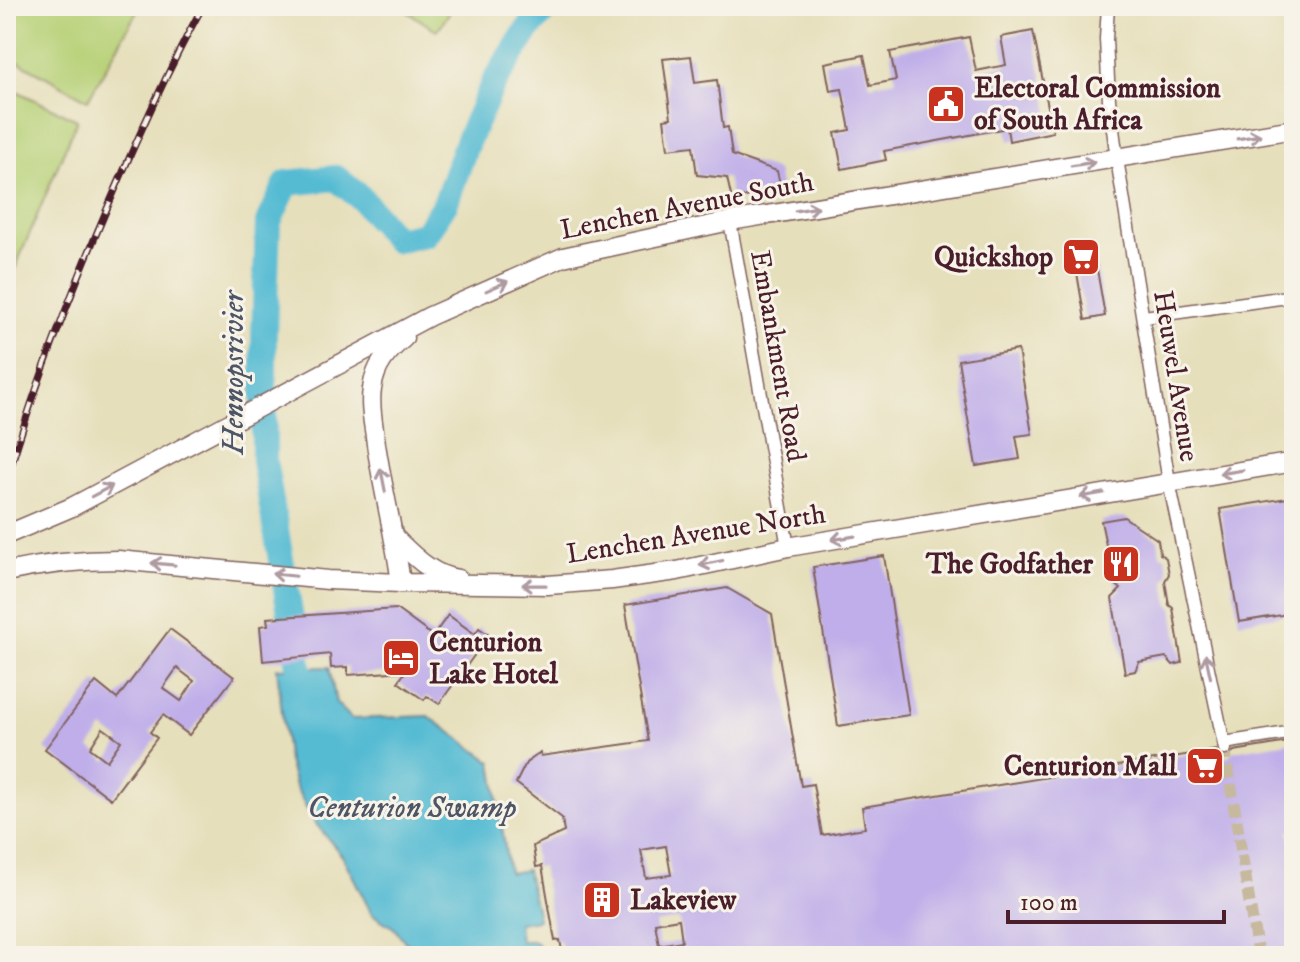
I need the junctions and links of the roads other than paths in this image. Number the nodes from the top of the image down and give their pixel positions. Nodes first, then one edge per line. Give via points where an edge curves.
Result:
1 (1108, 6) edge
2 (1294, 129) edge
3 (1117, 159) junction
4 (730, 221) junction
5 (1294, 296) edge
6 (430, 316) junction
7 (1144, 317) junction
8 (1294, 462) edge
9 (1169, 482) junction
10 (6, 535) edge
11 (395, 538) junction
12 (788, 547) junction
13 (6, 572) edge
14 (401, 583) junction
15 (497, 584) junction
16 (1294, 732) edge

1 - 3 street, Heuwel Avenue via 1109,100
3 -> 2 main road, Lenchen Avenue South
4 -> 3 main road, Lenchen Avenue South
3 - 7 street, Heuwel Avenue
6 -> 4 main road, Lenchen Avenue South via 563,257
4 - 12 street, Embankment Road
5 - 7 street
10 -> 6 main road, Lenchen Avenue South via 72,507
11 -> 6 main road via 372,389 386,353
7 - 9 street, Heuwel Avenue
8 -> 9 main road, Lenchen Avenue North
9 -> 12 main road, Lenchen Avenue North
16 -> 9 street, Heuwel Avenue via 1224,746
11 - 14 main road
11 - 15 main road via 448,578
12 -> 15 main road, Lenchen Avenue North via 612,580
14 -> 13 main road, Lenchen Avenue North via 86,560
14 - 15 main road, Lenchen Avenue North

